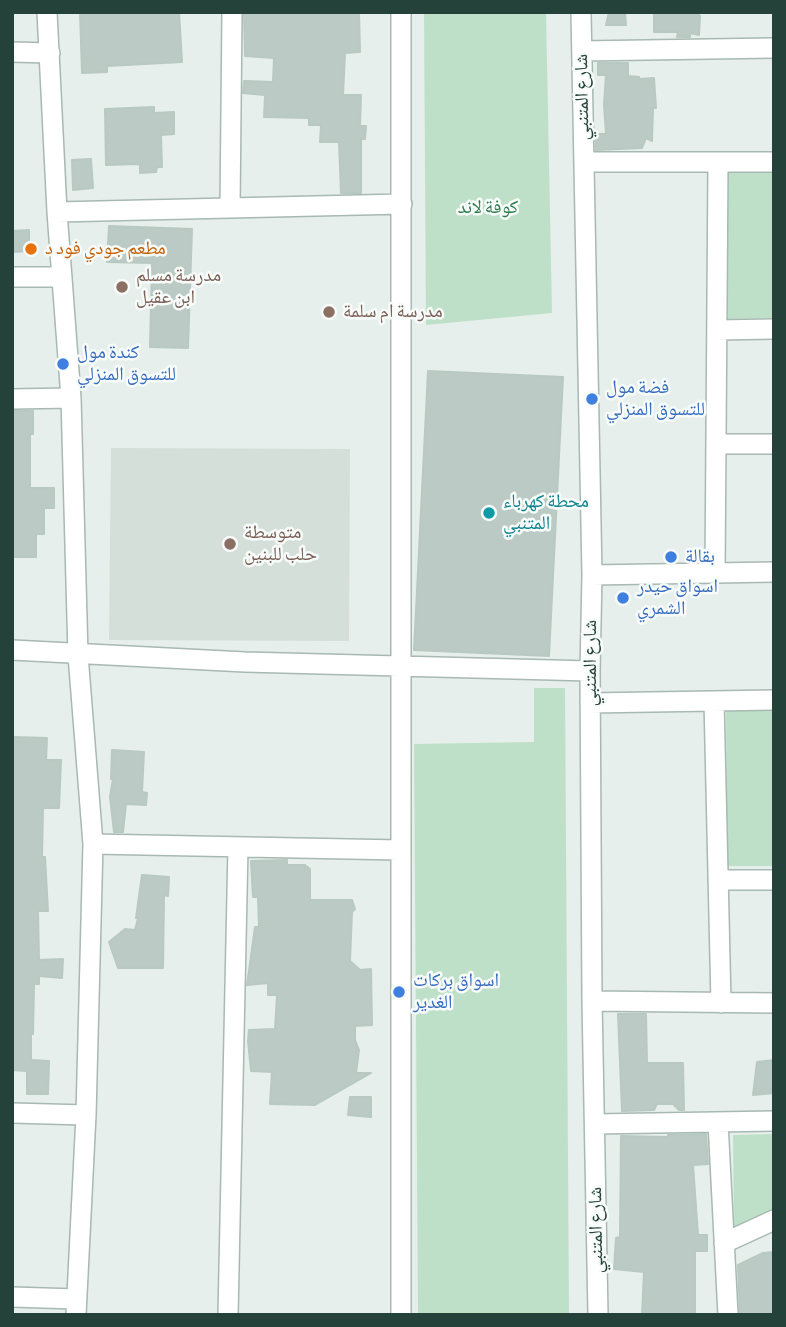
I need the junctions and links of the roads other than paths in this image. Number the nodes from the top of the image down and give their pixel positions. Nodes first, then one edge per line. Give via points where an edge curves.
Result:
1 (47, 12) edge
2 (232, 12) edge
3 (401, 12) edge
4 (581, 12) edge
5 (774, 48) edge
6 (582, 51) junction
7 (12, 52) edge
8 (50, 53) junction
9 (584, 162) junction
10 (774, 162) edge
11 (718, 163) junction
12 (402, 204) junction
13 (230, 208) junction
14 (57, 212) junction
15 (12, 277) edge
16 (62, 278) junction
17 (774, 329) edge
18 (717, 330) junction
19 (71, 398) junction
20 (12, 399) edge
21 (716, 444) junction
22 (774, 444) edge
23 (774, 572) edge
24 (715, 573) junction
25 (592, 575) junction
26 (12, 650) edge
27 (78, 655) junction
28 (400, 666) junction
29 (590, 671) junction
30 (774, 700) edge
31 (714, 701) junction
32 (590, 703) junction
33 (93, 844) junction
34 (238, 847) junction
35 (400, 850) junction
36 (718, 880) junction
37 (774, 880) edge
38 (592, 1001) junction
39 (721, 1003) junction
40 (774, 1003) edge
41 (12, 1113) edge
42 (86, 1115) junction
43 (774, 1121) edge
44 (718, 1122) junction
45 (595, 1124) junction
46 (774, 1220) edge
47 (724, 1243) junction
48 (12, 1297) edge
49 (76, 1307) edge
50 (228, 1315) edge
51 (401, 1315) edge
52 (598, 1315) edge
53 (728, 1315) edge

1 - 8 street
2 - 13 street
3 - 12 street
4 - 6 street, شارع المتنبي
5 - 6 street
6 - 9 street, شارع المتنبي
7 - 8 street
8 - 14 street
9 - 11 street
9 - 25 street, شارع المتنبي
10 - 11 street
11 - 18 street
12 - 13 street
12 - 28 street
13 - 14 street
14 - 16 street
15 - 16 street
16 - 19 street
17 - 18 street
18 - 21 street
19 - 20 street
19 - 27 street
21 - 22 street
21 - 24 street
23 - 24 street
24 - 25 street
25 - 29 street, شارع المتنبي
26 - 27 street
27 - 28 street
27 - 33 street
28 - 29 street
28 - 35 street
29 - 32 street, شارع المتنبي
30 - 31 street
31 - 32 street
31 - 36 street
32 - 38 street, شارع المتنبي
33 - 34 street
33 - 42 street
34 - 35 street
34 - 50 street
35 - 51 street
36 - 37 street
36 - 39 street
38 - 39 street
38 - 45 street, شارع المتنبي
39 - 40 street
41 - 42 street
42 - 49 street
43 - 44 street
44 - 45 street
44 - 47 street
45 - 52 street, شارع المتنبي
46 - 47 street
47 - 53 street
48 - 49 street

